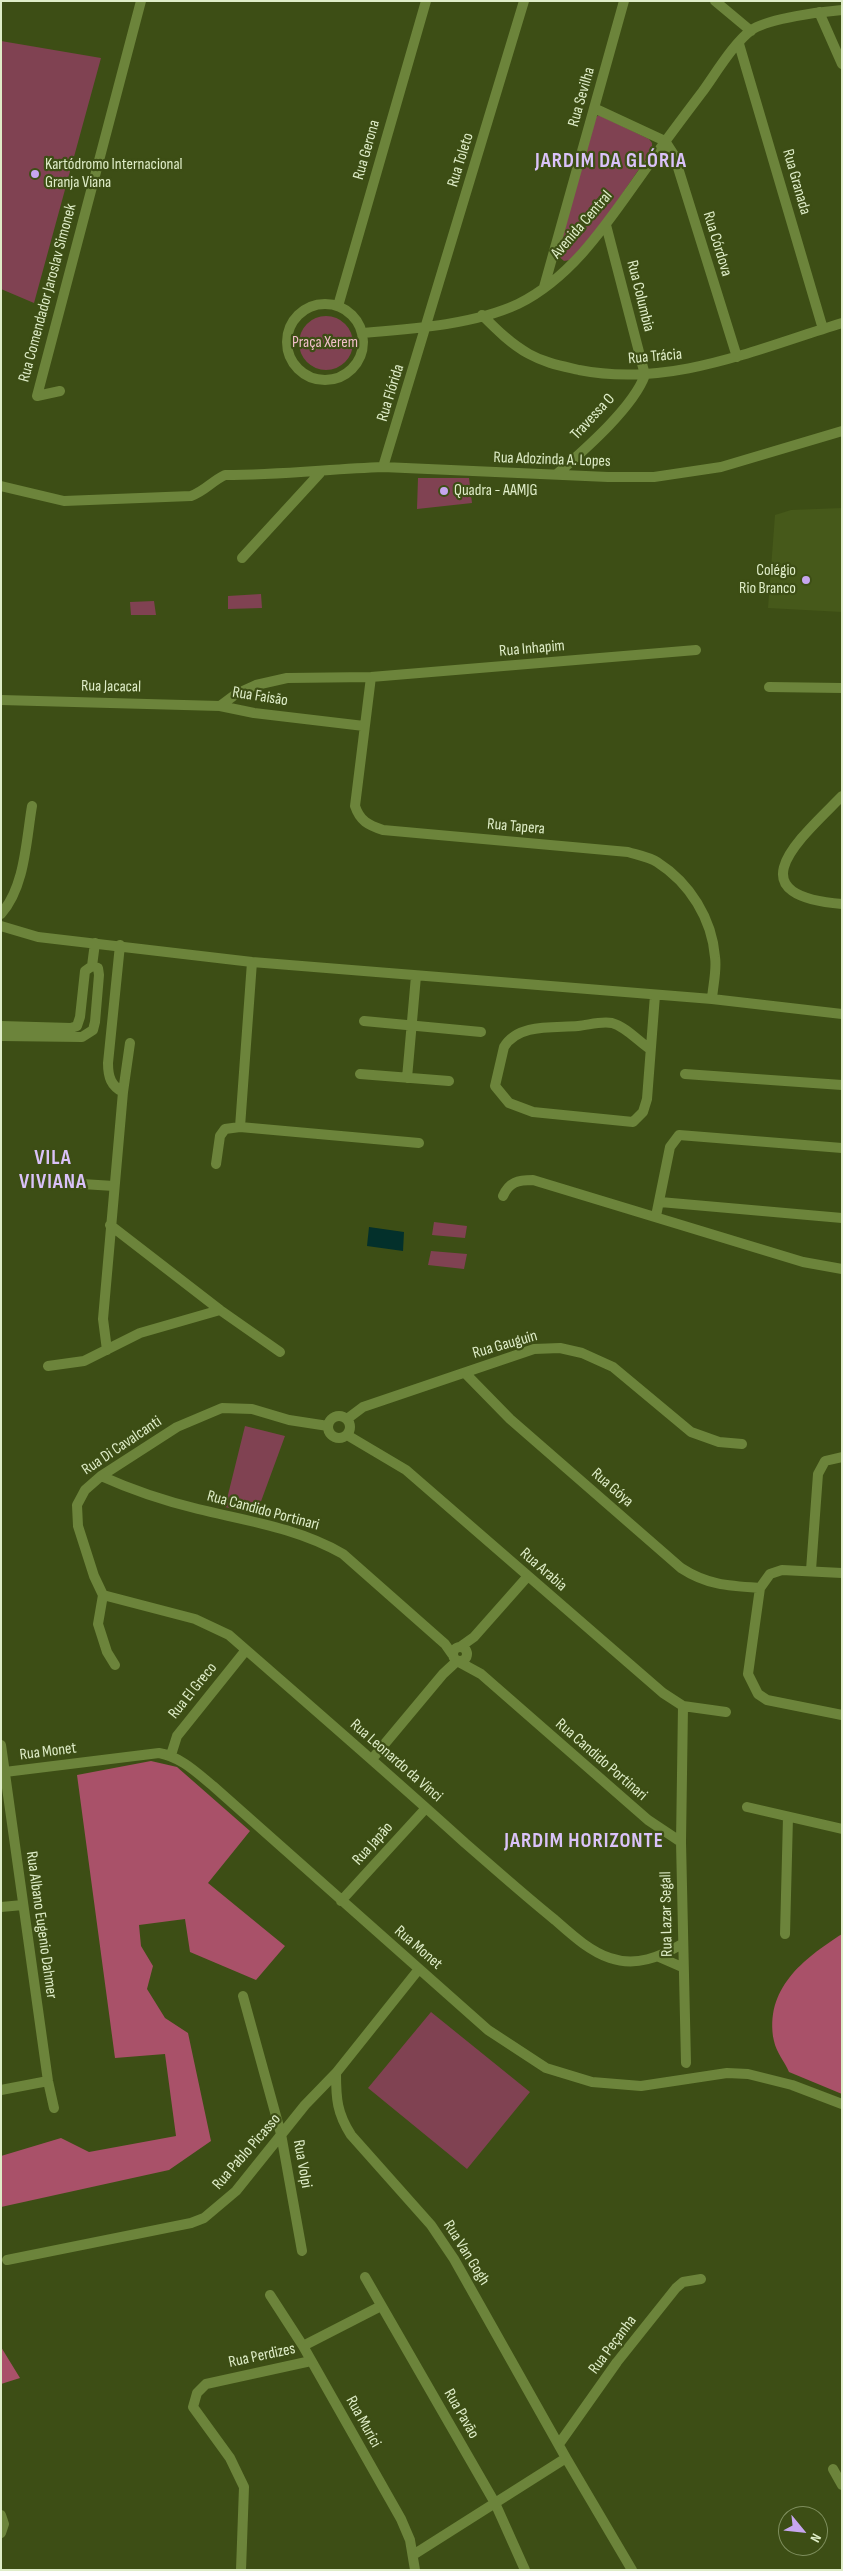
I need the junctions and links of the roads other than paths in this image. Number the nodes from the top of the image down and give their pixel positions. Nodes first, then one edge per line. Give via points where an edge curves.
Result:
1 (141, 1) edge
2 (426, 1) edge
3 (524, 1) edge
4 (624, 1) edge
5 (715, 1) edge
6 (842, 10) edge
7 (819, 12) junction
8 (751, 31) junction
9 (739, 44) junction
10 (842, 64) edge
11 (594, 108) junction
12 (665, 141) junction
13 (606, 225) junction
14 (543, 287) junction
15 (338, 306) junction
16 (482, 315) junction
17 (842, 324) edge
18 (427, 328) junction
19 (823, 329) junction
20 (362, 333) junction
21 (737, 357) junction
22 (645, 375) junction
23 (60, 391) dead end
24 (842, 431) edge
25 (383, 467) junction
26 (320, 473) junction
27 (556, 474) junction
28 (1, 486) edge
29 (242, 558) dead end
30 (696, 650) dead end
31 (371, 677) junction
32 (769, 687) dead end
33 (842, 688) edge
34 (1, 700) edge
35 (220, 706) junction
36 (364, 726) junction
37 (842, 796) edge
38 (32, 806) dead end
39 (842, 904) edge
40 (1, 914) edge
41 (1, 926) edge
42 (95, 943) junction
43 (120, 945) junction
44 (252, 962) junction
45 (92, 966) junction
46 (416, 976) junction
47 (83, 980) junction
48 (98, 981) junction
49 (655, 994) junction
50 (712, 999) junction
51 (842, 1014) edge
52 (364, 1022) dead end
53 (413, 1025) junction
54 (1, 1026) edge
55 (481, 1032) dead end
56 (1, 1036) edge
57 (130, 1043) dead end
58 (650, 1049) junction
59 (360, 1074) dead end
60 (686, 1074) dead end
61 (407, 1078) junction
62 (449, 1081) dead end
63 (842, 1085) edge
64 (123, 1092) junction
65 (240, 1126) junction
66 (419, 1143) dead end
67 (842, 1148) edge
68 (216, 1164) dead end
69 (66, 1183) dead end
70 (114, 1186) junction
71 (503, 1196) dead end
72 (660, 1202) junction
73 (656, 1216) junction
74 (842, 1218) edge
75 (110, 1226) junction
76 (842, 1270) edge
77 (220, 1310) junction
78 (107, 1350) junction
79 (280, 1352) dead end
80 (48, 1366) dead end
81 (465, 1373) junction
82 (238, 1408) joint
83 (347, 1419) junction
84 (328, 1426) junction
85 (347, 1435) junction
86 (742, 1444) dead end
87 (842, 1457) edge
88 (101, 1476) junction
89 (811, 1570) junction
90 (842, 1573) edge
91 (528, 1576) junction
92 (760, 1588) junction
93 (103, 1595) junction
94 (246, 1650) junction
95 (459, 1654) junction
96 (115, 1665) dead end
97 (683, 1706) junction
98 (726, 1712) dead end
99 (842, 1715) edge
100 (1, 1745) edge
101 (171, 1755) junction
102 (372, 1759) junction
103 (5, 1772) junction
104 (5, 1802) edge
105 (747, 1807) dead end
106 (426, 1808) junction
107 (788, 1817) junction
108 (681, 1821) junction
109 (659, 1826) junction
110 (842, 1829) edge
111 (681, 1842) junction
112 (341, 1901) junction
113 (23, 1905) junction
114 (1, 1907) edge
115 (785, 1934) dead end
116 (682, 1944) junction
117 (659, 1956) junction
118 (682, 1967) junction
119 (419, 1969) junction
120 (243, 1996) dead end
121 (686, 2063) dead end
122 (336, 2073) junction
123 (48, 2081) junction
124 (1, 2090) edge
125 (842, 2104) edge
126 (54, 2108) dead end
127 (282, 2134) junction
128 (302, 2251) dead end
129 (6, 2260) dead end
130 (365, 2277) dead end
131 (702, 2279) dead end
132 (270, 2295) dead end
133 (381, 2306) junction
134 (303, 2346) junction
135 (312, 2360) junction
136 (559, 2444) junction
137 (566, 2458) junction
138 (833, 2469) dead end
139 (842, 2485) edge
140 (495, 2503) junction
141 (1, 2515) edge
142 (1, 2534) edge
143 (413, 2555) junction
144 (241, 2570) edge
145 (415, 2570) edge
146 (525, 2570) edge
147 (632, 2570) edge

1 - 23 street, Rua Comendador Jaroslav Simonek via 37,396
2 - 15 street, Rua Gerona
3 - 18 street, Rua Toleto
4 - 11 street, Rua Sevilha
5 - 8 street
6 - 7 street, Avenida Central
7 - 8 street, Avenida Central
7 - 10 street
8 - 9 street, Avenida Central
9 - 12 street, Avenida Central
9 - 19 street, Rua Granada
11 - 12 street
11 - 14 street, Rua Sevilha
12 - 13 street, Avenida Central
12 - 21 street, Rua Córdova via 679,169
13 - 14 street, Avenida Central via 582,254
13 - 22 street, Rua Columbia
14 - 16 street, Avenida Central via 517,304
15 - 20 street via 353,317
15 - 20 street via 313,306 293,320 287,344 289,357 296,367 306,376 318,380 342,376 359,358
16 - 18 street, Avenida Central
16 - 22 street, Rua Trácia via 512,343 540,359 590,372
17 - 19 street, Rua Trácia
18 - 20 street, Avenida Central
18 - 25 street, Rua Flórida
19 - 21 street, Rua Trácia
21 - 22 street, Rua Trácia
22 - 27 street, Travessa O via 640,387 604,429
24 - 27 street, Rua Adozinda A. Lopes via 721,467 684,473 654,477
25 - 26 street, Rua Adozinda A. Lopes
25 - 27 street, Rua Adozinda A. Lopes
26 - 28 street, Rua Adozinda A. Lopes via 225,475 199,493 167,498 64,501
26 - 29 street
30 - 31 street, Rua Inhapim
31 - 35 street, Rua Faisão via 271,681 236,694
31 - 36 street, Rua Tapera
32 - 33 street
34 - 35 street, Rua Jacacal
35 - 36 street, Rua Faisão
36 - 50 street, Rua Tapera via 355,806 367,825 383,830 628,852 656,862 694,897 710,927 716,958
37 - 39 street via 801,838 786,857 782,868 783,877 799,896
38 - 40 street via 18,882
41 - 42 street via 38,937
42 - 43 street
42 - 45 street
43 - 44 street
43 - 64 street via 108,1063 114,1088
44 - 46 street
44 - 65 street
45 - 47 street via 84,971
45 - 48 street via 98,968
46 - 49 street
46 - 53 street
47 - 48 street
47 - 54 street via 77,1026
48 - 56 street via 96,1022 91,1033 82,1037
49 - 50 street
49 - 58 street
50 - 51 street
52 - 53 street
53 - 55 street
53 - 61 street
57 - 64 street
58 - 58 street via 624,1028 612,1023 544,1027 507,1041 495,1086 509,1103 533,1112 634,1122 643,1112 647,1100
59 - 61 street
60 - 63 street
61 - 62 street
64 - 70 street
65 - 66 street
65 - 68 street via 225,1129 220,1136
67 - 72 street via 679,1135 670,1147
69 - 70 street
70 - 75 street
71 - 73 street via 513,1183 533,1180
72 - 73 street
72 - 74 street
73 - 76 street via 803,1262
75 - 77 street
75 - 78 street via 103,1318
77 - 78 street via 140,1333
77 - 79 street
78 - 80 street via 73,1364
81 - 83 street, Rua Gauguin via 363,1407
81 - 86 street, Rua Gauguin via 534,1349 560,1348 582,1353 613,1367 691,1432 719,1442
81 - 92 street, Rua Góya via 510,1419 681,1568 697,1579 714,1584
82 - 84 street, Rua Arabia
82 - 88 street, Rua Di Cavalcanti via 222,1408 177,1427
83 - 84 street, Rua Arabia via 336,1416
83 - 85 street via 351,1426
84 - 85 street, Rua Arabia via 335,1437
85 - 91 street, Rua Arabia via 406,1470
87 - 89 street via 825,1461 818,1474
88 - 93 street, Rua Di Cavalcanti via 80,1498 77,1519
88 - 95 street, Rua Candido Portinari via 196,1508 292,1531 323,1543 343,1554
89 - 90 street
89 - 92 street via 774,1572
91 - 95 street
91 - 97 street, Rua Arabia via 640,1674
92 - 99 street via 748,1674 752,1686 768,1700
93 - 94 street, Rua Leonardo da Vinci via 196,1619 229,1636
93 - 96 street via 98,1624
94 - 101 street, Rua El Greco via 177,1736
94 - 102 street, Rua Leonardo da Vinci
95 - 102 street via 444,1668 443,1674
95 - 109 street, Rua Candido Portinari via 580,1763
97 - 98 street, Rua Arabia
97 - 108 street, Rua Lazar Segall
100 - 103 street, Rua Albano Eugenio Dahmer
101 - 103 street, Rua Monet via 159,1753
101 - 112 street, Rua Monet via 213,1786
102 - 106 street, Rua Leonardo da Vinci
103 - 104 street, Rua Albano Eugenio Dahmer
104 - 113 street, Rua Albano Eugenio Dahmer
105 - 107 street
106 - 112 street, Rua Japão
106 - 117 street, Rua Leonardo da Vinci via 506,1880 598,1953 625,1961 644,1961
107 - 110 street
107 - 115 street
108 - 109 street
108 - 111 street, Rua Lazar Segall
109 - 111 street, Rua Candido Portinari
111 - 116 street, Rua Lazar Segall
112 - 119 street, Rua Monet
113 - 114 street
113 - 123 street, Rua Albano Eugenio Dahmer
116 - 117 street, Rua Leonardo da Vinci
116 - 118 street, Rua Lazar Segall
117 - 118 street
118 - 121 street, Rua Lazar Segall
119 - 122 street, Rua Pablo Picasso
119 - 125 street, Rua Monet via 488,2030 531,2059 563,2075 599,2083 641,2086 727,2073 748,2074 792,2085
120 - 127 street, Rua Volpi
122 - 127 street, Rua Pablo Picasso
122 - 136 street, Rua Van Gogh via 340,2118 351,2135 431,2225 454,2259
123 - 124 street
123 - 126 street, Rua Albano Eugenio Dahmer
127 - 128 street, Rua Volpi
127 - 129 street, Rua Pablo Picasso via 236,2191 204,2218 191,2224
130 - 133 street, Rua Pavão
131 - 136 street, Rua Peçanha via 683,2282 676,2288 617,2362
132 - 134 street, Rua Murici
133 - 134 street, Rua Perdizes
133 - 140 street, Rua Pavão
134 - 135 street, Rua Murici
135 - 143 street, Rua Murici via 400,2519
135 - 144 street, Rua Perdizes via 220,2380 200,2388 194,2399 194,2407 230,2458 244,2487
136 - 137 street, Rua Van Gogh
137 - 140 street
137 - 147 street, Rua Van Gogh
138 - 139 street
140 - 143 street
140 - 146 street, Rua Pavão
141 - 142 street via 4,2524
143 - 145 street, Rua Murici

